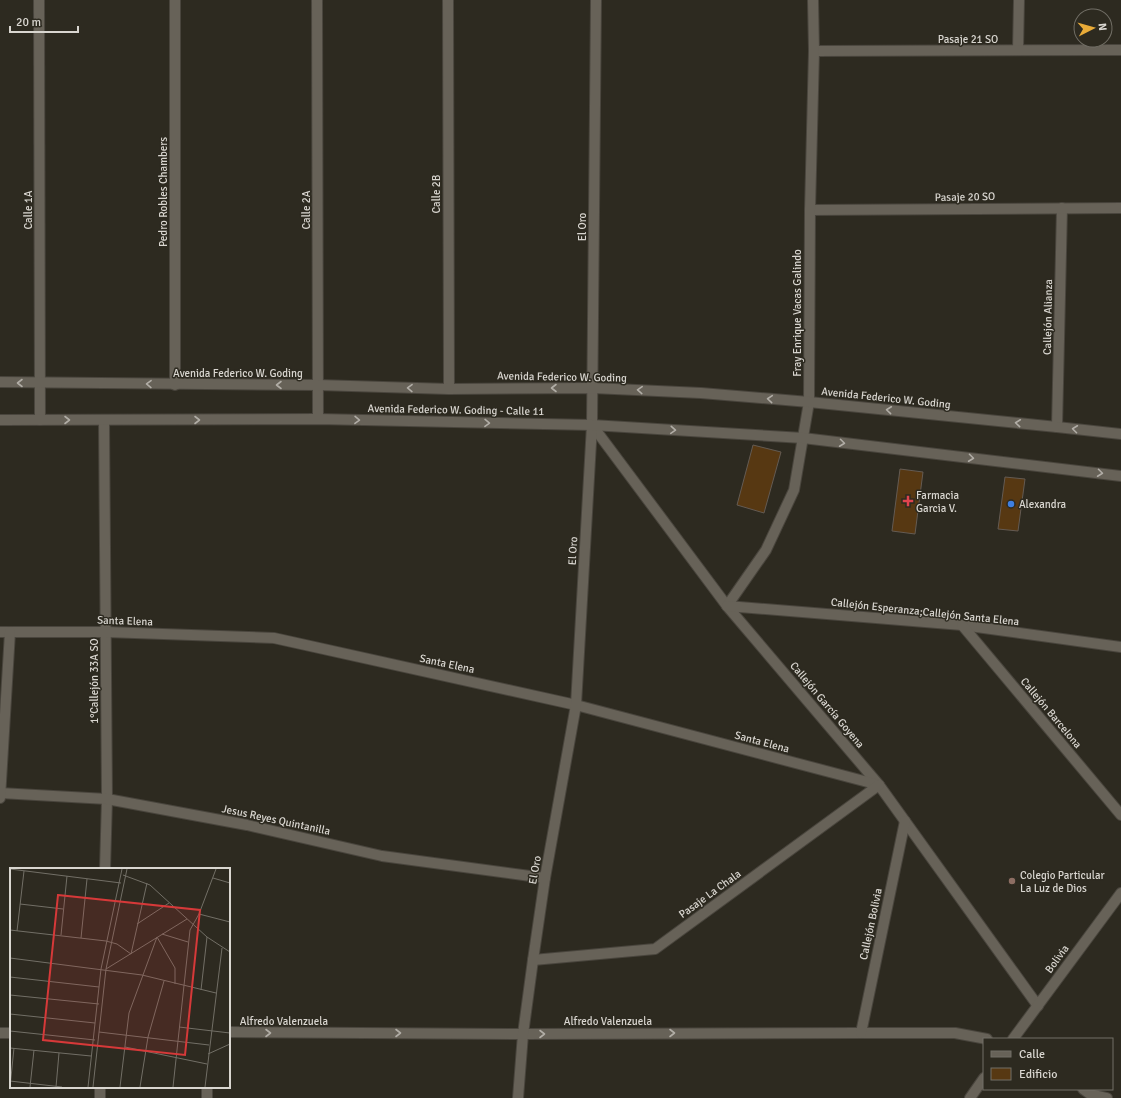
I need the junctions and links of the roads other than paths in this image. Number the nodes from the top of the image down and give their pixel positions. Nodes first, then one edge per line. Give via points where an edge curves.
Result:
1 (39, 0) edge
2 (175, 0) edge
3 (318, 0) edge
4 (448, 0) edge
5 (596, 0) edge
6 (813, 0) edge
7 (1019, 0) edge
8 (1018, 50) junction
9 (1121, 50) edge
10 (814, 51) junction
11 (1062, 208) junction
12 (1121, 208) edge
13 (810, 210) junction
14 (0, 382) edge
15 (40, 383) junction
16 (175, 384) junction
17 (318, 385) junction
18 (592, 388) junction
19 (449, 389) junction
20 (809, 402) junction
21 (318, 419) junction
22 (0, 420) edge
23 (40, 420) junction
24 (104, 420) junction
25 (592, 425) junction
26 (1057, 427) junction
27 (1121, 434) edge
28 (804, 438) junction
29 (1121, 476) edge
30 (727, 606) junction
31 (962, 625) junction
32 (5, 632) edge
33 (106, 632) junction
34 (1121, 647) edge
35 (576, 705) junction
36 (879, 785) junction
37 (0, 793) edge
38 (0, 798) edge
39 (107, 799) junction
40 (1121, 815) edge
41 (905, 821) junction
42 (105, 868) edge
43 (546, 878) junction
44 (1121, 893) edge
45 (533, 960) junction
46 (1038, 1006) junction
47 (230, 1032) edge
48 (861, 1032) junction
49 (523, 1034) junction
50 (983, 1038) edge
51 (1014, 1038) edge
52 (983, 1079) edge
53 (1088, 1094) edge
54 (518, 1098) edge
55 (970, 1098) edge
56 (1107, 1098) edge

1 - 15 street, Calle 1A
2 - 16 street, Pedro Robles Chambers
3 - 17 street, Calle 2A
4 - 19 street, Calle 2B
5 - 18 street, El Oro
6 - 10 street, Fray Enrique Vacas Galindo
7 - 8 street
8 - 9 street, Pasaje 21 SO
8 - 10 street, Pasaje 21 SO
10 - 13 street, Fray Enrique Vacas Galindo
11 - 12 street, Pasaje 20 SO
11 - 13 street, Pasaje 20 SO
11 - 26 street, Callejón Alianza
13 - 20 street, Fray Enrique Vacas Galindo
15 -> 14 street, Avenida Federico W. Goding
16 -> 15 street, Avenida Federico W. Goding
15 - 23 street, Calle 1A
17 -> 16 street, Avenida Federico W. Goding
19 -> 17 street, Avenida Federico W. Goding
17 - 21 street, Calle 2A
18 -> 19 street, Avenida Federico W. Goding
20 -> 18 street, Avenida Federico W. Goding via 701,393
18 - 25 street, El Oro
26 -> 20 street, Avenida Federico W. Goding
20 - 28 street, Fray Enrique Vacas Galindo
24 -> 21 street
21 -> 25 street, Avenida Federico W. Goding - Calle 11
22 - 23 street
23 -> 24 street
24 - 33 street, 1°Callejón 33A SO
25 -> 28 street
25 - 30 street, Callejón García Goyena
25 - 35 street, El Oro
27 -> 26 street, Avenida Federico W. Goding
28 -> 29 street
28 - 30 street, Fray Enrique Vacas Galindo via 794,490 766,550
30 - 31 street, Callejón Esperanza;Callejón Santa Elena
30 - 36 street, Callejón García Goyena
31 - 34 street, Callejón Esperanza;Callejón Santa Elena
31 - 40 street, Callejón Barcelona
32 - 33 street, Santa Elena
32 - 37 street
33 - 35 street, Santa Elena via 274,638
33 - 39 street, 1°Callejón 33A SO
35 - 36 street, Santa Elena
35 - 43 street, El Oro
36 - 41 street, Callejón García Goyena
36 - 45 street, Pasaje La Chala via 655,949
37 - 38 street
37 - 39 street, Jesus Reyes Quintanilla
39 - 42 street, 1°Callejón 33A SO
39 - 43 street, Jesus Reyes Quintanilla via 247,825 382,856
41 - 46 street, Callejón García Goyena
41 - 48 street, Callejón Bolivia
43 - 45 street, El Oro
44 - 46 street, Bolivia
45 - 49 street, El Oro
46 - 51 street, Bolivia
47 -> 49 street, Alfredo Valenzuela
49 -> 48 street, Alfredo Valenzuela
48 - 50 street, Alfredo Valenzuela via 955,1033
49 - 54 street, El Oro
52 - 55 street
53 - 56 street

